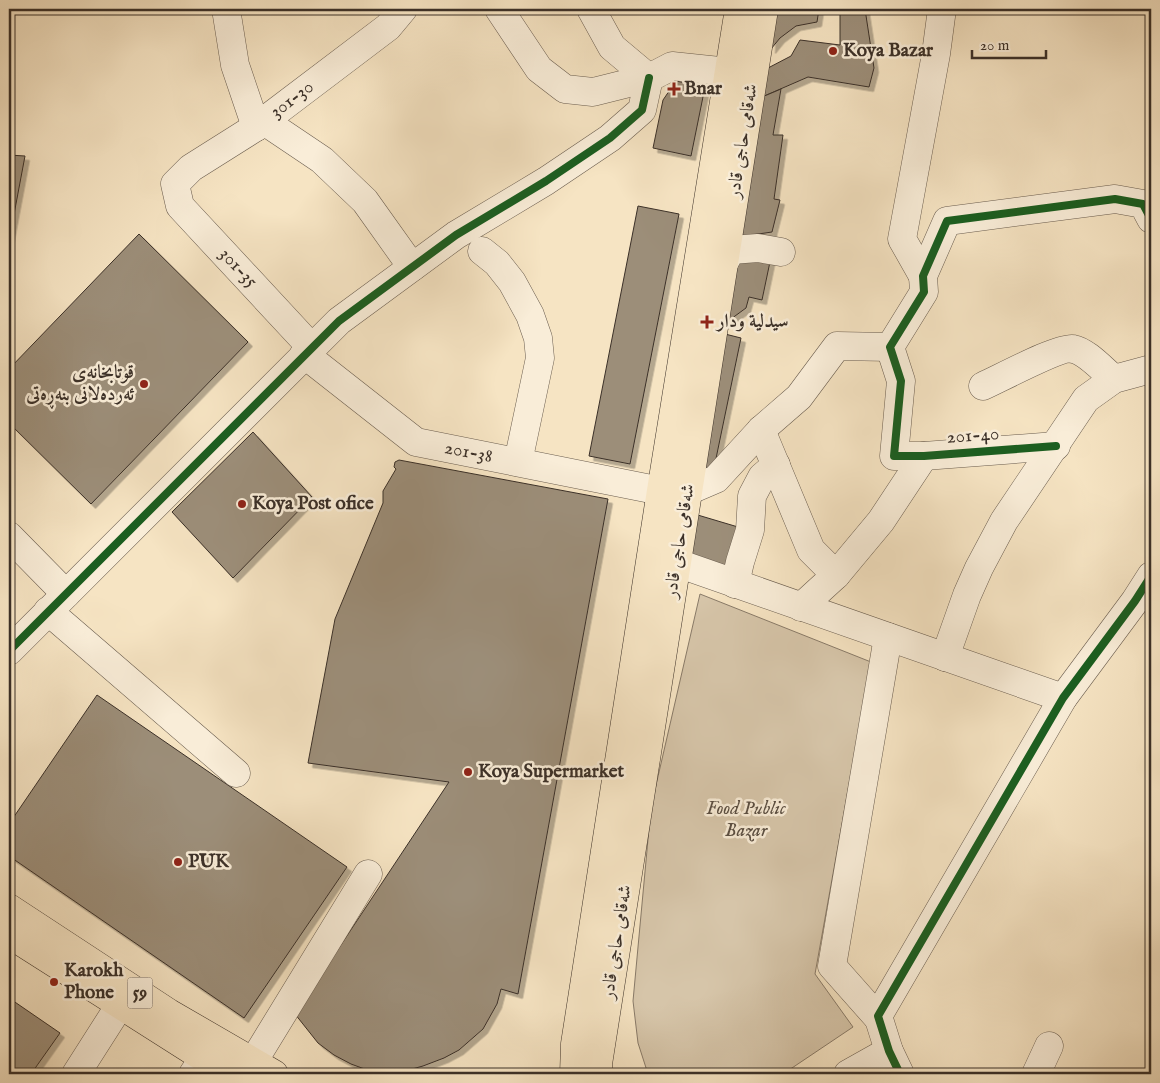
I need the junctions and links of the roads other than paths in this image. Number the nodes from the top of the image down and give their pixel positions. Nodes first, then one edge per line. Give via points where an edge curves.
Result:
1 (226, 9) edge
2 (403, 9) edge
3 (499, 9) edge
4 (591, 9) edge
5 (739, 9) edge
6 (764, 9) edge
7 (942, 9) edge
8 (729, 72) junction
9 (649, 78) junction
10 (260, 124) junction
11 (175, 184) joint
12 (1151, 219) edge
13 (482, 251) dead end
14 (781, 252) dead end
15 (724, 263) junction
16 (412, 267) junction
17 (923, 276) junction
18 (890, 347) junction
19 (308, 351) junction
20 (1151, 369) edge
21 (1114, 379) junction
22 (983, 386) dead end
23 (761, 430) junction
24 (1056, 446) junction
25 (924, 456) junction
26 (518, 462) junction
27 (776, 465) junction
28 (674, 491) junction
29 (9, 536) edge
30 (677, 563) junction
31 (836, 575) junction
32 (1151, 576) edge
33 (736, 584) junction
34 (57, 602) junction
35 (1143, 606) edge
36 (802, 607) junction
37 (888, 637) junction
38 (9, 651) edge
39 (945, 657) junction
40 (1063, 698) junction
41 (236, 773) dead end
42 (368, 874) dead end
43 (9, 908) edge
44 (9, 934) edge
45 (120, 1005) junction
46 (879, 1019) junction
47 (575, 1044) junction
48 (1049, 1046) dead end
49 (894, 1063) edge
50 (198, 1066) edge
51 (253, 1070) edge
52 (590, 1072) edge
53 (76, 1074) edge
54 (564, 1074) edge
55 (848, 1074) edge
56 (1036, 1074) edge

1 - 10 street via 235,65
2 - 10 street, 301-30 via 388,27
3 - 9 street via 539,70 565,89 593,92
4 - 9 street via 612,47
5 - 8 main road, شەقامی حاجی قادر
6 - 15 main road, شەقامی حاجی قادر
7 - 17 street via 902,239
8 - 9 street via 672,66
8 - 28 main road, شەقامی حاجی قادر
9 - 16 street via 642,110 610,138 456,235
10 - 11 street, 301-30 via 191,168
10 - 16 street via 322,160 365,201
11 - 19 street, 301-35 via 180,206
12 - 17 street via 1144,204 1115,199 947,221
13 - 26 street via 512,282 538,338 540,358
14 - 15 street via 758,248 731,250
15 - 28 main road, شەقامی حاجی قادر
16 - 19 street via 339,321
17 - 18 street via 924,292
18 - 23 street via 837,346 799,397
18 - 25 street, 201-40 via 901,381 894,456
19 - 26 street, 201-38 via 416,442
19 - 34 street
20 - 21 street
21 - 22 street via 1082,352 1072,348
21 - 24 street via 1086,399
23 - 27 street
23 - 28 street via 716,479
24 - 25 street, 201-40
24 - 39 street via 1004,521 979,568
25 - 31 street via 880,521
26 - 28 street, 201-38
27 - 31 street via 811,550
27 - 33 street via 762,477 752,496 750,530
28 - 30 main road, شەقامی حاجی قادر
28 - 47 main road, شەقامی حاجی قادر
29 - 34 street
30 - 33 street
30 - 52 main road, شەقامی حاجی قادر
31 - 36 street
32 - 35 street
33 - 36 street
34 - 38 street
34 - 41 street
35 - 40 street
36 - 37 street
37 - 39 street
37 - 46 street via 832,966
39 - 40 street
40 - 46 street
42 - 51 street
43 - 51 main road, 59
44 - 45 main road, 59
45 - 50 main road, 59
45 - 53 street
46 - 49 street
47 - 52 main road, شەقامی حاجی قادر
47 - 54 main road
48 - 56 street
49 - 55 street
50 - 51 main road, 59

